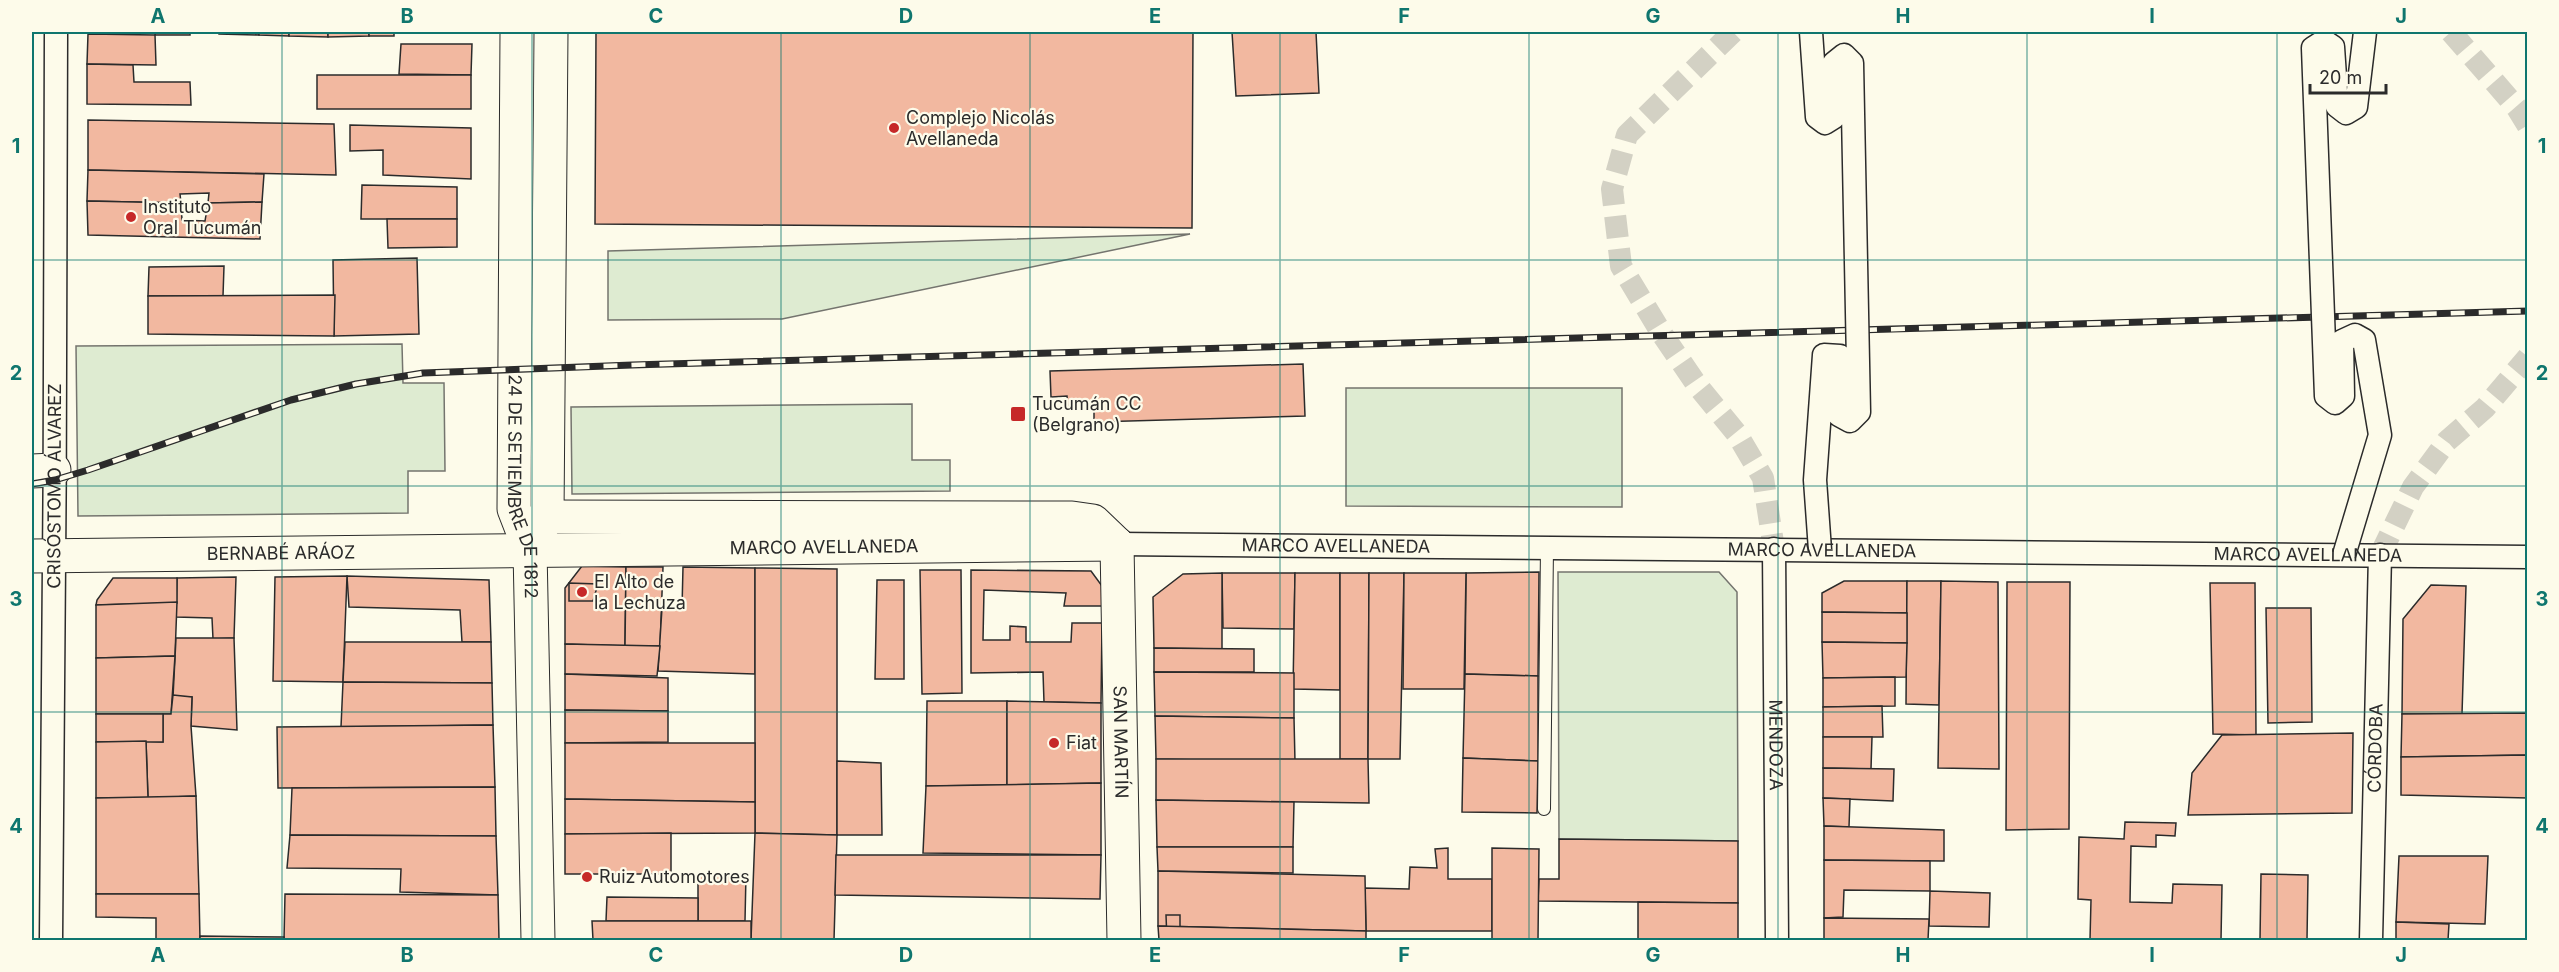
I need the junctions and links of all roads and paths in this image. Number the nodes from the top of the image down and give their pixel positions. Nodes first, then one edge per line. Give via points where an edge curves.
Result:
1 (56, 32) edge
2 (517, 32) edge
3 (551, 32) edge
4 (1811, 32) edge
5 (2365, 32) edge
6 (43, 470) edge
7 (547, 517) junction
8 (1117, 544) junction
9 (1547, 548) junction
10 (1774, 549) junction
11 (530, 550) junction
12 (1820, 550) junction
13 (2344, 555) junction
14 (2380, 555) junction
15 (44, 556) edge
16 (2528, 557) edge
17 (1544, 809) dead end
18 (51, 940) edge
19 (538, 940) edge
20 (1124, 940) edge
21 (1777, 940) edge
22 (2371, 940) edge

1 - 6 street, CRISÓSTOMO ÁLVAREZ
2 - 11 main road, 24 DE SETIEMBRE DE 1812 via 514,509
3 - 7 main road, 24 DE SETIEMBRE DE 1812
4 - 12 street, bridge via 1817,117 1825,123 1833,117 1834,63 1844,55 1852,63 1859,412 1850,421 1839,415 1840,356 1824,355 1815,480
5 - 13 street, bridge via 2356,107 2346,113 2337,106 2333,47 2324,41 2313,48 2326,396 2335,403 2343,396 2342,341 2355,335 2364,340 2380,435
6 - 15 street, CRISÓSTOMO ÁLVAREZ
7 - 8 main road, MARCO AVELLANEDA via 1072,518 1093,521
7 - 11 main road
8 - 9 street, MARCO AVELLANEDA
8 - 11 main road, MARCO AVELLANEDA
8 - 20 main road, SAN MARTÍN
9 - 10 street, MARCO AVELLANEDA
9 - 17 lane
10 - 12 street, MARCO AVELLANEDA
10 - 21 street, MENDOZA
11 - 15 main road, BERNABÉ ARÁOZ
11 - 19 main road, 24 DE SETIEMBRE DE 1812
12 - 13 street, MARCO AVELLANEDA
13 - 14 street, MARCO AVELLANEDA
14 - 16 street, MARCO AVELLANEDA
14 - 22 street, CÓRDOBA
15 - 18 street, CRISÓSTOMO ÁLVAREZ

